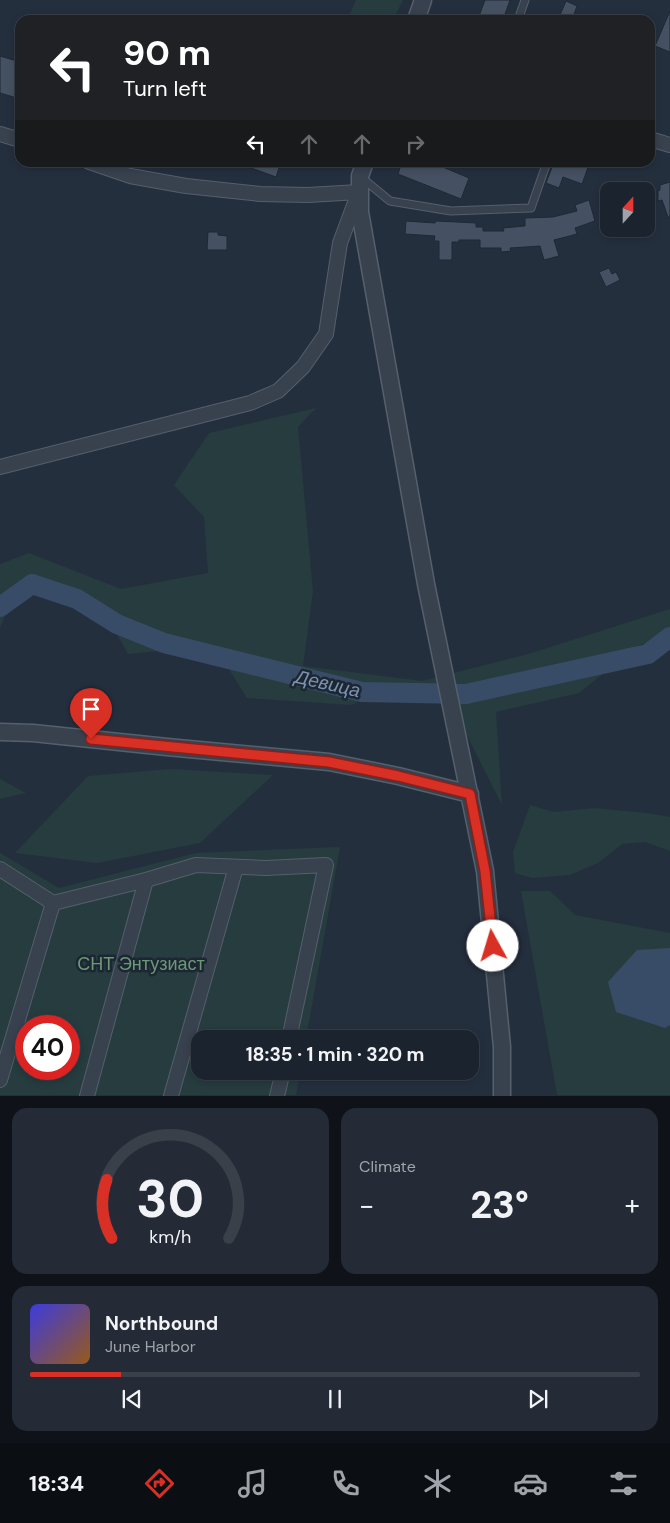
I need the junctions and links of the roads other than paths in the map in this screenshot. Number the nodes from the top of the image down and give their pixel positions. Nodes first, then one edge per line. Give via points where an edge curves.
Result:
1 (423, 0) edge
2 (525, 0) edge
3 (419, 15) edge
4 (520, 15) edge
5 (0, 134) edge
6 (15, 138) edge
7 (655, 140) edge
8 (669, 143) edge
9 (104, 167) edge
10 (546, 167) edge
11 (361, 177) edge
12 (0, 467) edge
13 (0, 732) edge
14 (470, 794) junction
15 (236, 866) junction
16 (0, 869) edge
17 (146, 880) junction
18 (53, 903) junction
19 (291, 1030) edge
20 (0, 1080) edge
21 (280, 1080) edge
22 (86, 1096) edge
23 (171, 1096) edge
24 (277, 1096) edge
25 (502, 1096) edge

1 - 3 street
2 - 4 lane
5 - 6 street
7 - 8 street
9 - 11 street via 130,176 186,186 260,194 308,195
10 - 11 lane via 531,208 451,211 390,201
11 - 12 street via 340,243 326,334 303,367 278,391 250,403
11 - 14 street via 360,212 426,584
13 - 14 street via 329,762
14 - 25 street via 485,871 502,1047
15 - 17 street via 196,865
15 - 19 street via 326,865
15 - 23 street
16 - 18 street
17 - 18 street
17 - 22 street
18 - 20 street
21 - 24 street

